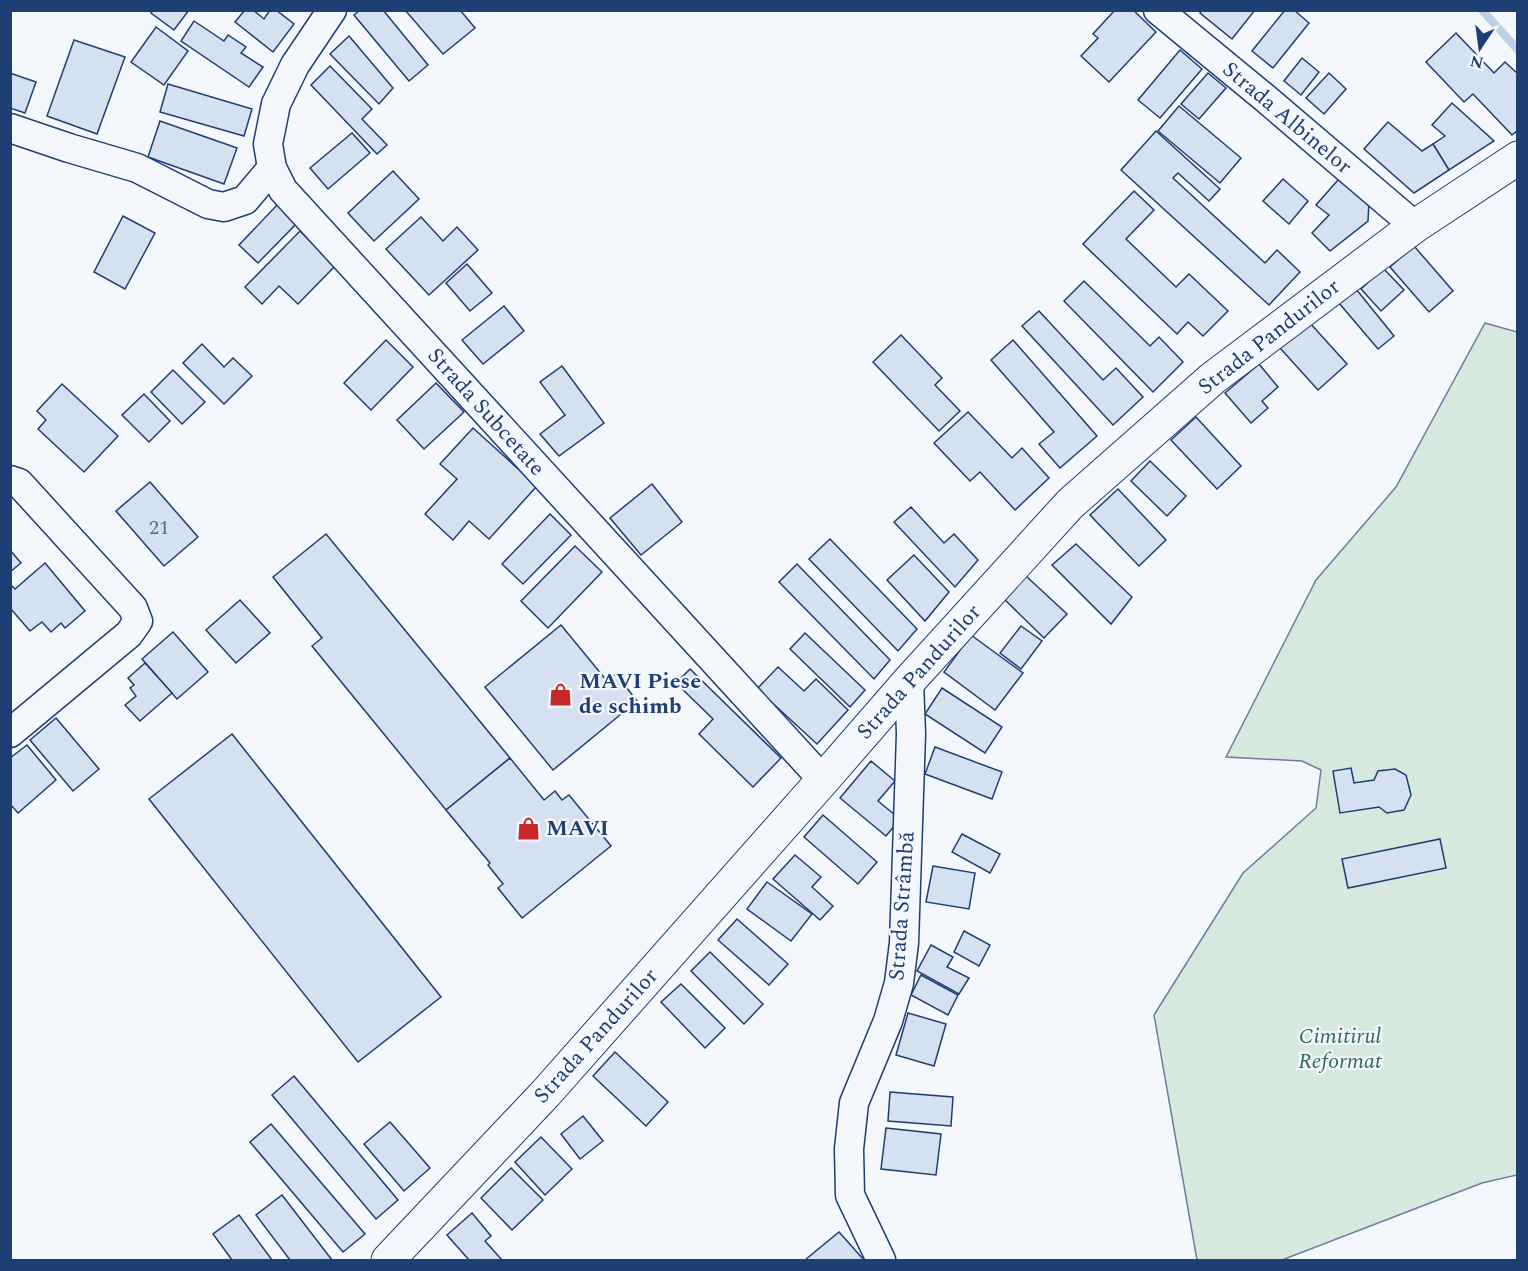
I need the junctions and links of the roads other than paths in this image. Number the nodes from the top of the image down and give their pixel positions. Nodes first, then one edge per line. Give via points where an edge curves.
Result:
1 (332, 10) edge
2 (1158, 10) edge
3 (10, 128) edge
4 (1518, 158) edge
5 (273, 168) junction
6 (1415, 226) junction
7 (10, 480) edge
8 (909, 681) junction
9 (10, 733) edge
10 (823, 780) junction
11 (388, 1260) edge
12 (881, 1260) edge

1 - 5 street, Strada Subcetate via 295,65 276,104 268,144
2 - 6 street, Strada Albinelor
3 - 5 street via 136,168 208,204 224,207 245,200
4 - 6 highway, Strada Pandurilor
5 - 10 street, Strada Subcetate via 284,190
6 - 8 highway, Strada Pandurilor via 1213,378 1070,504
7 - 9 street via 19,483 133,608 138,621 129,634
8 - 10 highway, Strada Pandurilor
8 - 12 street, Strada Strâmbă via 911,734 904,943 888,1021 854,1103 849,1149 850,1196
10 - 11 highway, Strada Pandurilor via 546,1093

